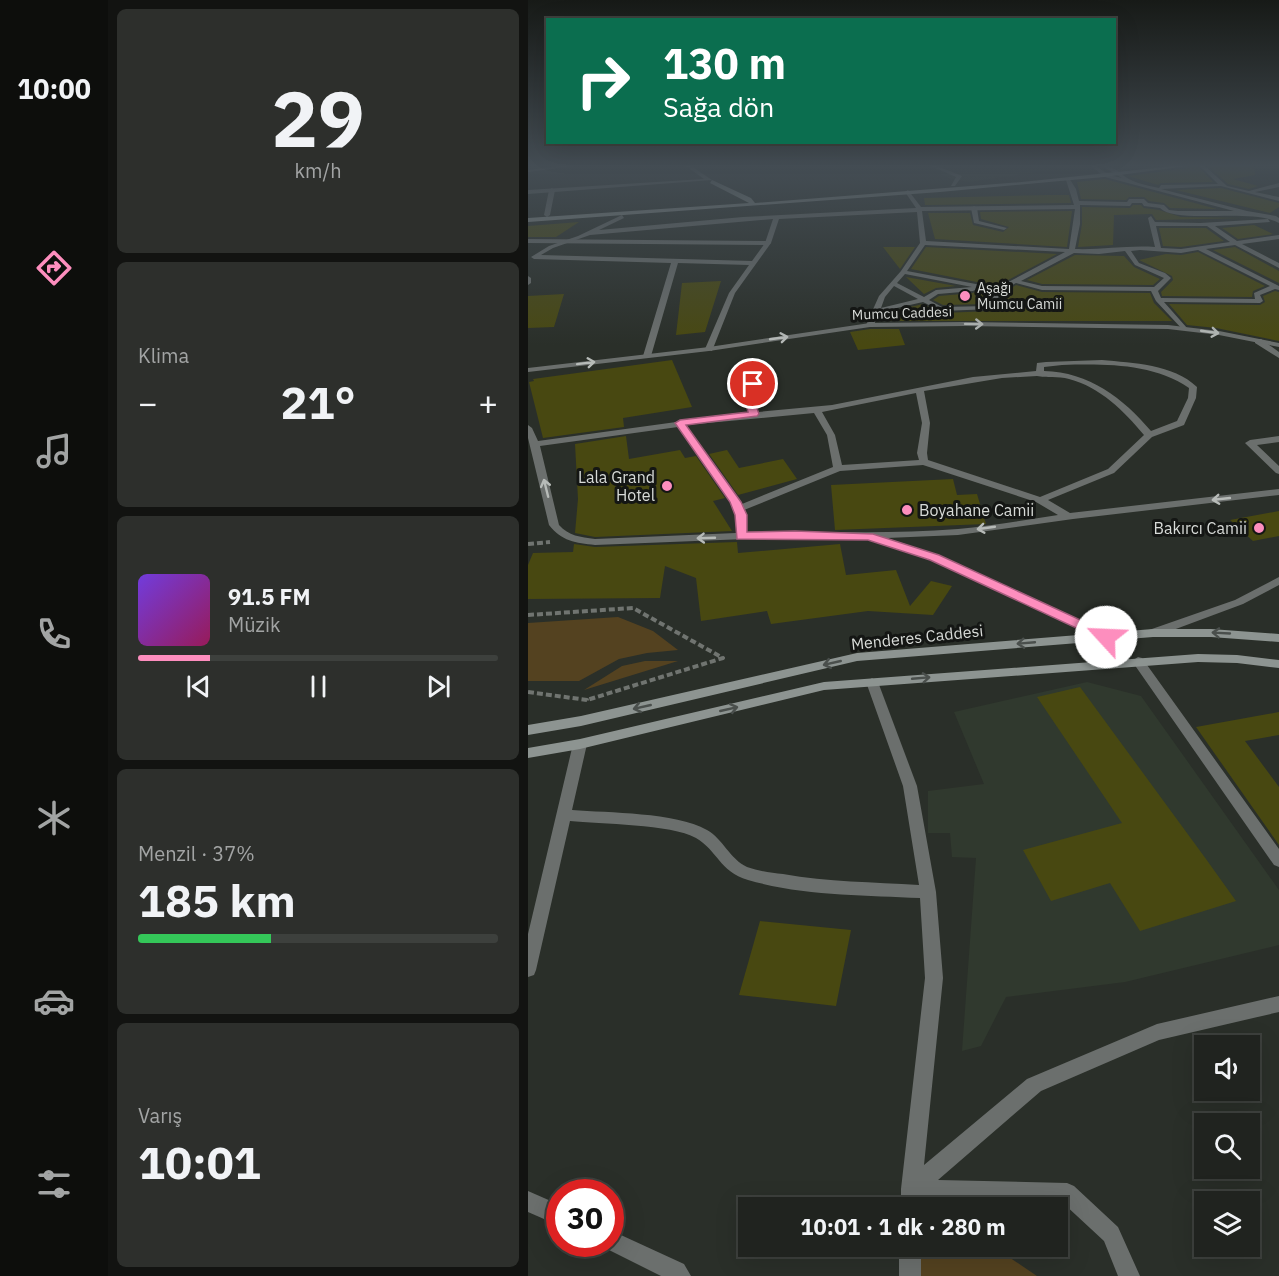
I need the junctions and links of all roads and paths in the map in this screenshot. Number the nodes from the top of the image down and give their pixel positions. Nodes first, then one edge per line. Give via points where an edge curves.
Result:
1 (604, 226) edge
2 (676, 226) edge
3 (774, 226) edge
4 (921, 226) edge
5 (993, 226) edge
6 (1077, 226) edge
7 (1153, 226) edge
8 (1210, 226) edge
9 (1004, 228) dead end
10 (588, 233) junction
11 (1279, 237) edge
12 (528, 241) edge
13 (567, 242) junction
14 (768, 243) junction
15 (923, 243) junction
16 (1237, 244) junction
17 (1127, 249) junction
18 (1158, 249) junction
19 (1200, 249) junction
20 (1072, 251) junction
21 (535, 257) junction
22 (528, 261) edge
23 (675, 261) junction
24 (753, 263) junction
25 (1279, 266) edge
26 (903, 272) junction
27 (528, 278) edge
28 (1015, 281) junction
29 (528, 283) edge
30 (893, 283) junction
31 (986, 288) junction
32 (1276, 288) edge
33 (1157, 289) junction
34 (998, 290) junction
35 (924, 300) junction
36 (1158, 300) junction
37 (876, 311) junction
38 (870, 325) junction
39 (1183, 328) junction
40 (1258, 341) junction
41 (1279, 345) edge
42 (709, 349) junction
43 (647, 356) junction
44 (1279, 356) edge
45 (528, 370) edge
46 (1040, 375) junction
47 (756, 376) dead end
48 (921, 391) junction
49 (817, 410) junction
50 (754, 414) junction
51 (680, 423) junction
52 (528, 428) edge
53 (1149, 435) junction
54 (1279, 439) edge
55 (535, 444) junction
56 (924, 462) junction
57 (838, 468) junction
58 (1279, 471) edge
59 (1279, 492) edge
60 (1040, 500) junction
61 (739, 509) junction
62 (1068, 516) junction
63 (741, 536) junction
64 (869, 536) junction
65 (1279, 580) edge
66 (528, 615) edge
67 (1153, 633) junction
68 (1106, 637) junction
69 (1279, 638) edge
70 (1138, 661) junction
71 (1279, 664) edge
72 (872, 682) junction
73 (587, 700) dead end
74 (528, 730) edge
75 (580, 744) junction
76 (528, 753) edge
77 (564, 815) junction
78 (1279, 861) edge
79 (928, 892) junction
80 (528, 970) edge
81 (1279, 1004) edge
82 (911, 1197) edge
83 (912, 1197) edge
84 (937, 1197) edge
85 (528, 1201) edge
86 (546, 1209) edge
87 (624, 1247) edge
88 (910, 1257) edge
89 (676, 1275) edge
90 (910, 1276) edge
91 (1129, 1276) edge

1 - 10 street
2 - 10 street
3 - 14 street
4 - 15 street
5 - 9 street
6 - 20 street
7 - 18 street
8 - 16 street
10 - 13 street
11 - 16 street
12 - 13 street
13 - 14 street
13 - 21 street
14 - 24 street
15 - 20 street
15 - 26 street
16 - 19 street
16 - 25 street
17 - 18 street
17 - 20 street
17 - 33 street via 1137,264 1168,278
18 - 19 street
19 - 32 street
20 - 28 street
21 - 22 street
21 - 23 street
23 - 24 street
23 - 43 street
24 - 42 street via 732,293
26 - 30 street
26 - 31 street
27 - 29 street
28 - 33 street via 1042,288
28 - 34 street
30 - 35 street
30 - 37 street
31 - 34 street
31 - 35 street via 936,292
32 - 36 street via 1256,294 1260,301
33 - 36 street via 1154,290
34 - 35 street via 991,308 941,309
35 - 37 street
36 - 39 street
37 - 38 street
38 -> 39 street, Mumcu Caddesi
42 -> 38 street, Mumcu Caddesi
39 -> 40 street, Mumcu Caddesi
40 - 41 street, Mumcu Caddesi
40 - 44 street
42 - 43 street, Mumcu Caddesi
45 -> 43 street, Mumcu Caddesi
46 - 48 street via 979,379
46 - 53 street via 1058,374 1089,384 1116,401
46 - 53 street via 1040,365 1084,363 1145,368 1187,381 1193,387 1192,398 1180,423
47 - 50 street via 747,393
48 - 49 street
48 - 56 street via 926,423
49 - 50 street
49 - 57 street via 831,435
50 - 51 street
51 - 55 street
51 - 61 street
52 - 55 street
53 - 60 street via 1110,471
54 - 58 street via 1250,443
63 -> 55 street via 572,540 554,525
56 - 57 street
56 - 60 street
57 - 61 street
59 -> 62 street
60 - 62 street
61 - 63 street
62 -> 64 street via 958,532
63 - 64 street
64 - 68 street via 934,557
65 - 67 street via 1239,602
66 - 73 path via 633,608 723,658
67 - 68 main road, Menderes Caddesi
69 -> 67 main road, Menderes Caddesi
68 -> 74 main road, Menderes Caddesi via 857,657
70 - 71 main road via 1237,659
72 -> 70 main road
70 - 78 street
75 -> 72 main road via 824,686
72 - 79 street via 910,786
75 - 76 main road
75 - 77 street
77 - 79 street via 680,827 701,834 729,864 747,874 804,884
77 - 80 street
79 - 82 street via 934,978
81 - 83 street via 1157,1032 1034,1085
84 - 91 street via 1067,1192 1111,1234
85 - 86 street
87 - 89 street
88 - 90 street

